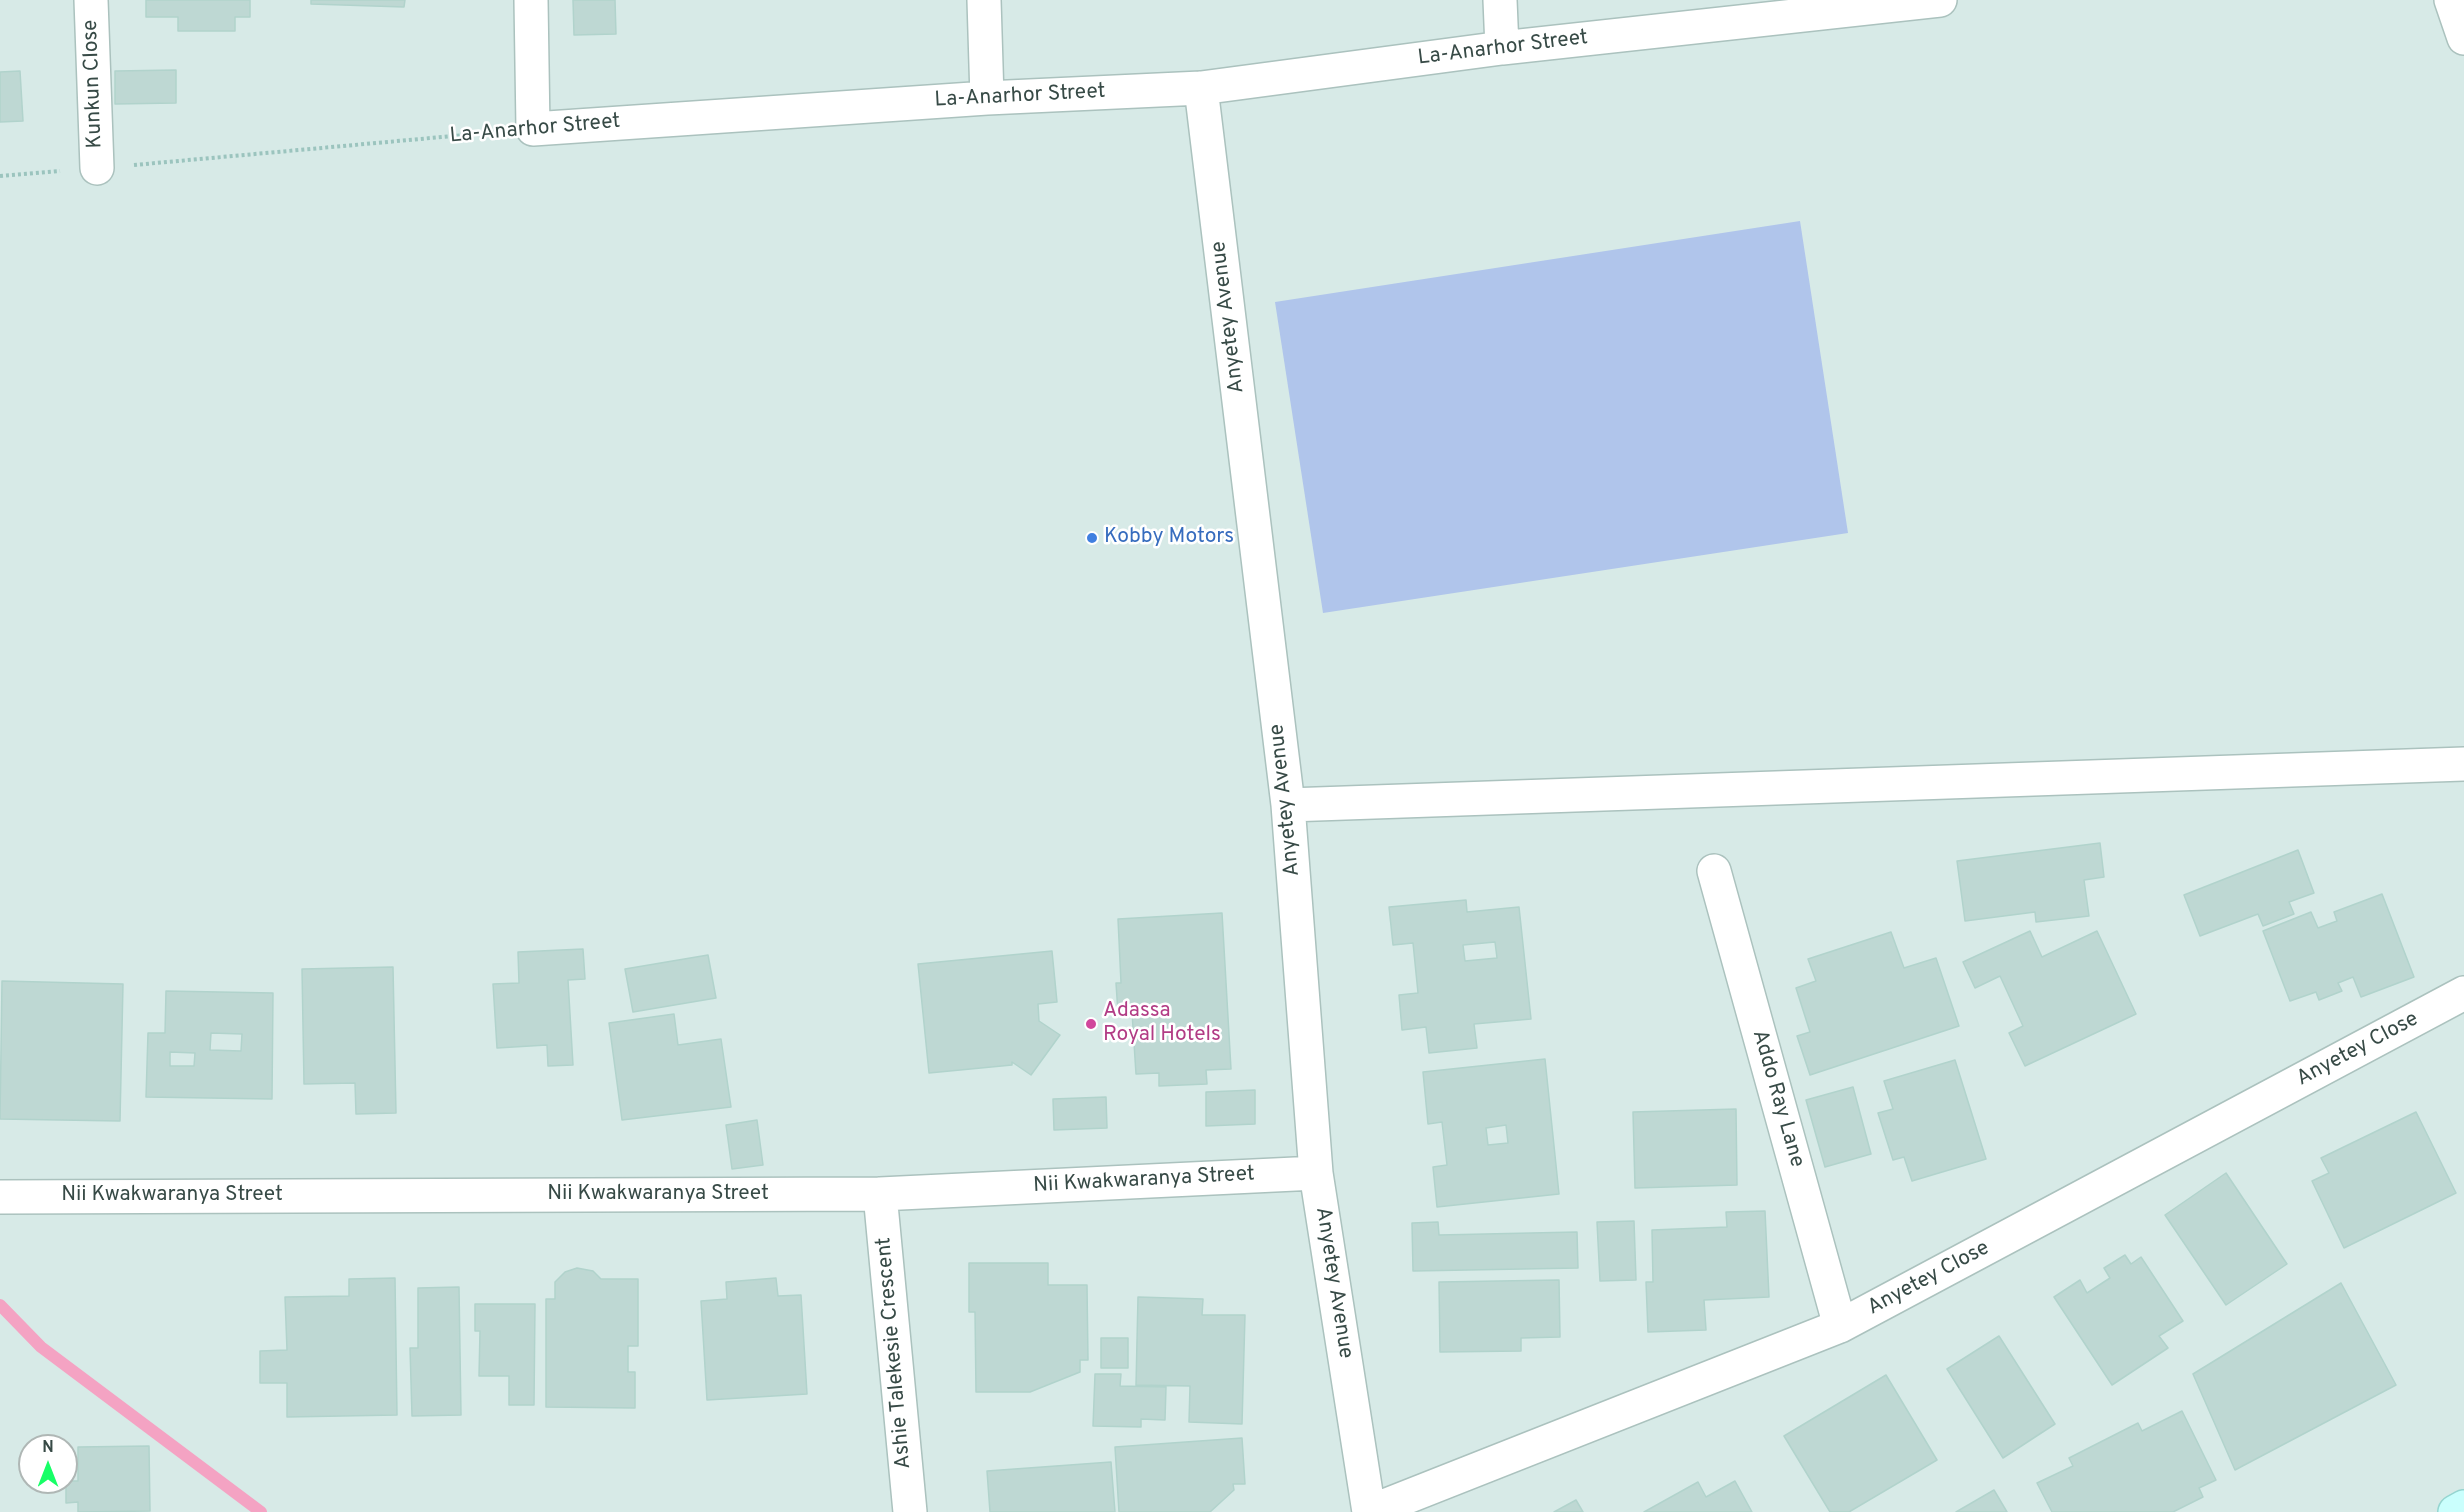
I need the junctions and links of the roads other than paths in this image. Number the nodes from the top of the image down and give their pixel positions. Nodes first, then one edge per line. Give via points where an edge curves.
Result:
1 (91, 0) edge
2 (531, 0) edge
3 (984, 0) edge
4 (1500, 0) edge
5 (1940, 0) edge
6 (2451, 0) edge
7 (2464, 38) edge
8 (1502, 48) junction
9 (1201, 88) junction
10 (987, 98) junction
11 (97, 168) road end
12 (2464, 764) edge
13 (1288, 805) junction
14 (1714, 871) dead end
15 (2464, 993) edge
16 (1316, 1173) junction
17 (880, 1194) junction
18 (0, 1197) edge
19 (1840, 1326) junction
20 (2464, 1507) edge
21 (910, 1512) edge
22 (1369, 1512) edge
23 (2455, 1512) edge

1 - 11 street, Kunkun Close
2 - 10 street, La-Anarhor Street via 533,129
3 - 10 street
4 - 8 street
5 - 8 street, La-Anarhor Street
6 - 7 street
8 - 9 street, La-Anarhor Street
9 - 10 street, La-Anarhor Street
9 - 13 street, Anyetey Avenue
12 - 13 street
13 - 16 street, Anyetey Avenue
14 - 19 street, Addo Ray Lane
15 - 19 street, Anyetey Close
16 - 17 street, Nii Kwakwaranya Street
16 - 22 street, Anyetey Avenue
17 - 18 street, Nii Kwakwaranya Street
17 - 21 street, Ashie Talekesie Crescent
19 - 22 street, Anyetey Close
20 - 23 main road

